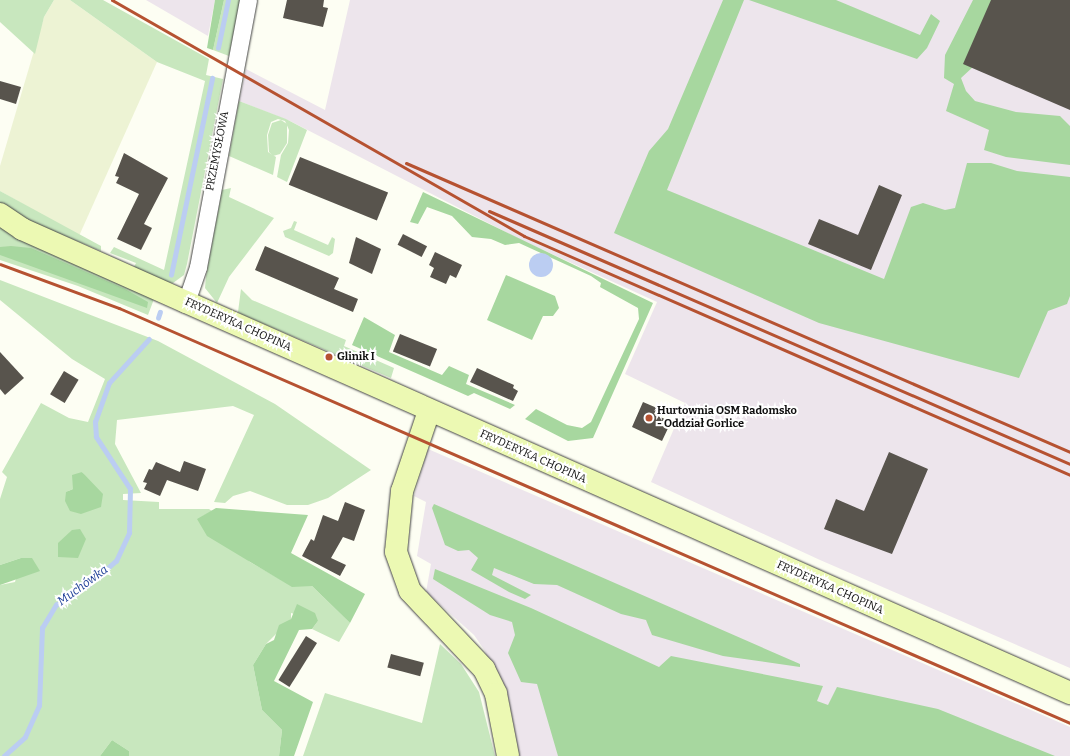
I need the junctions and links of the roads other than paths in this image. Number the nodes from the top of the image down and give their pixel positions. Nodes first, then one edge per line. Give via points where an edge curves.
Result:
1 (248, 0) edge
2 (0, 214) edge
3 (186, 302) junction
4 (430, 412) junction
5 (1070, 694) edge
6 (508, 756) edge

1 - 3 street, PRZEMYSŁOWA via 198,267
2 - 3 street, FRYDERYKA CHOPINA via 22,229
3 - 4 street, FRYDERYKA CHOPINA
4 - 5 street, FRYDERYKA CHOPINA
4 - 6 street via 402,491 396,552 410,591 484,669 496,694

